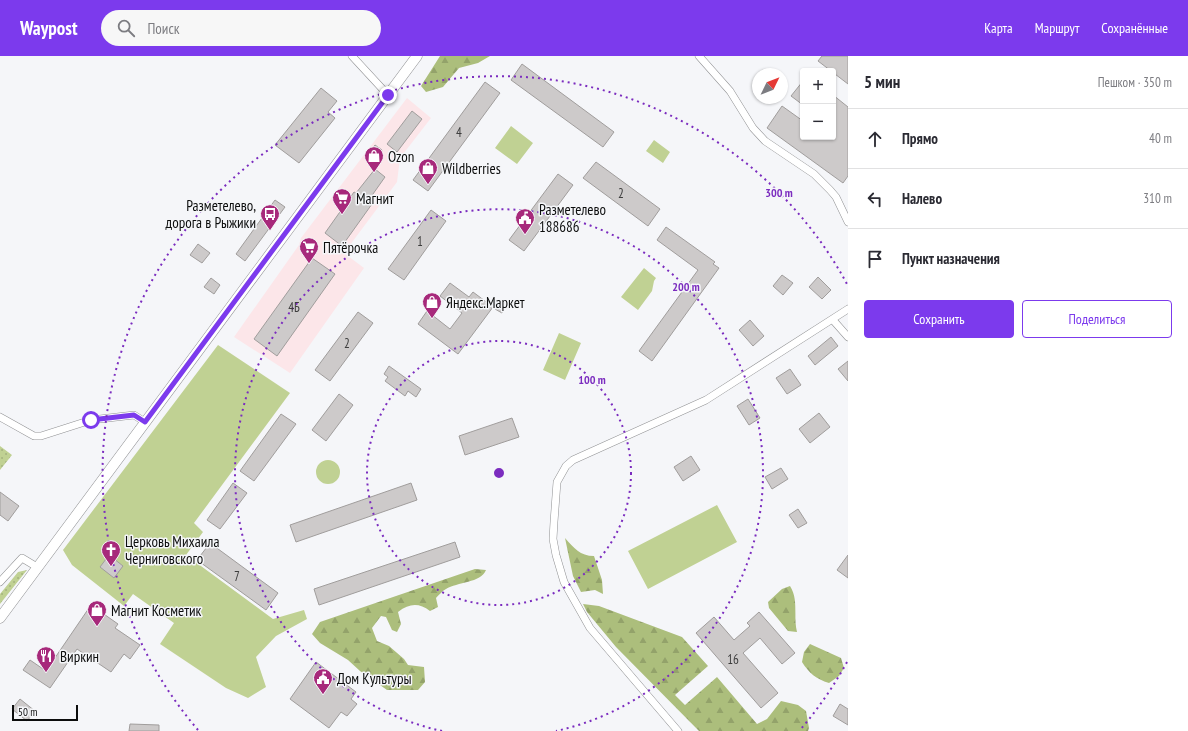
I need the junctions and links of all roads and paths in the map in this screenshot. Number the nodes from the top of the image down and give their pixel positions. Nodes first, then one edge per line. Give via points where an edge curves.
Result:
1 (352, 56) edge
2 (416, 56) edge
3 (699, 56) edge
4 (388, 95) junction
5 (848, 222) edge
6 (848, 309) edge
7 (833, 320) junction
8 (848, 337) edge
9 (0, 417) edge
10 (145, 422) junction
11 (37, 567) junction
12 (0, 582) edge
13 (0, 618) edge
14 (678, 731) edge

1 - 4 street
2 - 4 main road
3 - 5 street via 730,91 765,141 814,174 830,190
4 - 10 main road
6 - 7 street
7 - 8 street
7 - 14 street via 706,400 573,460 566,466 557,482 553,539 564,582 590,628
9 - 10 street via 34,436 91,420 134,415
10 - 11 main road
11 - 12 street via 22,558
11 - 13 main road

